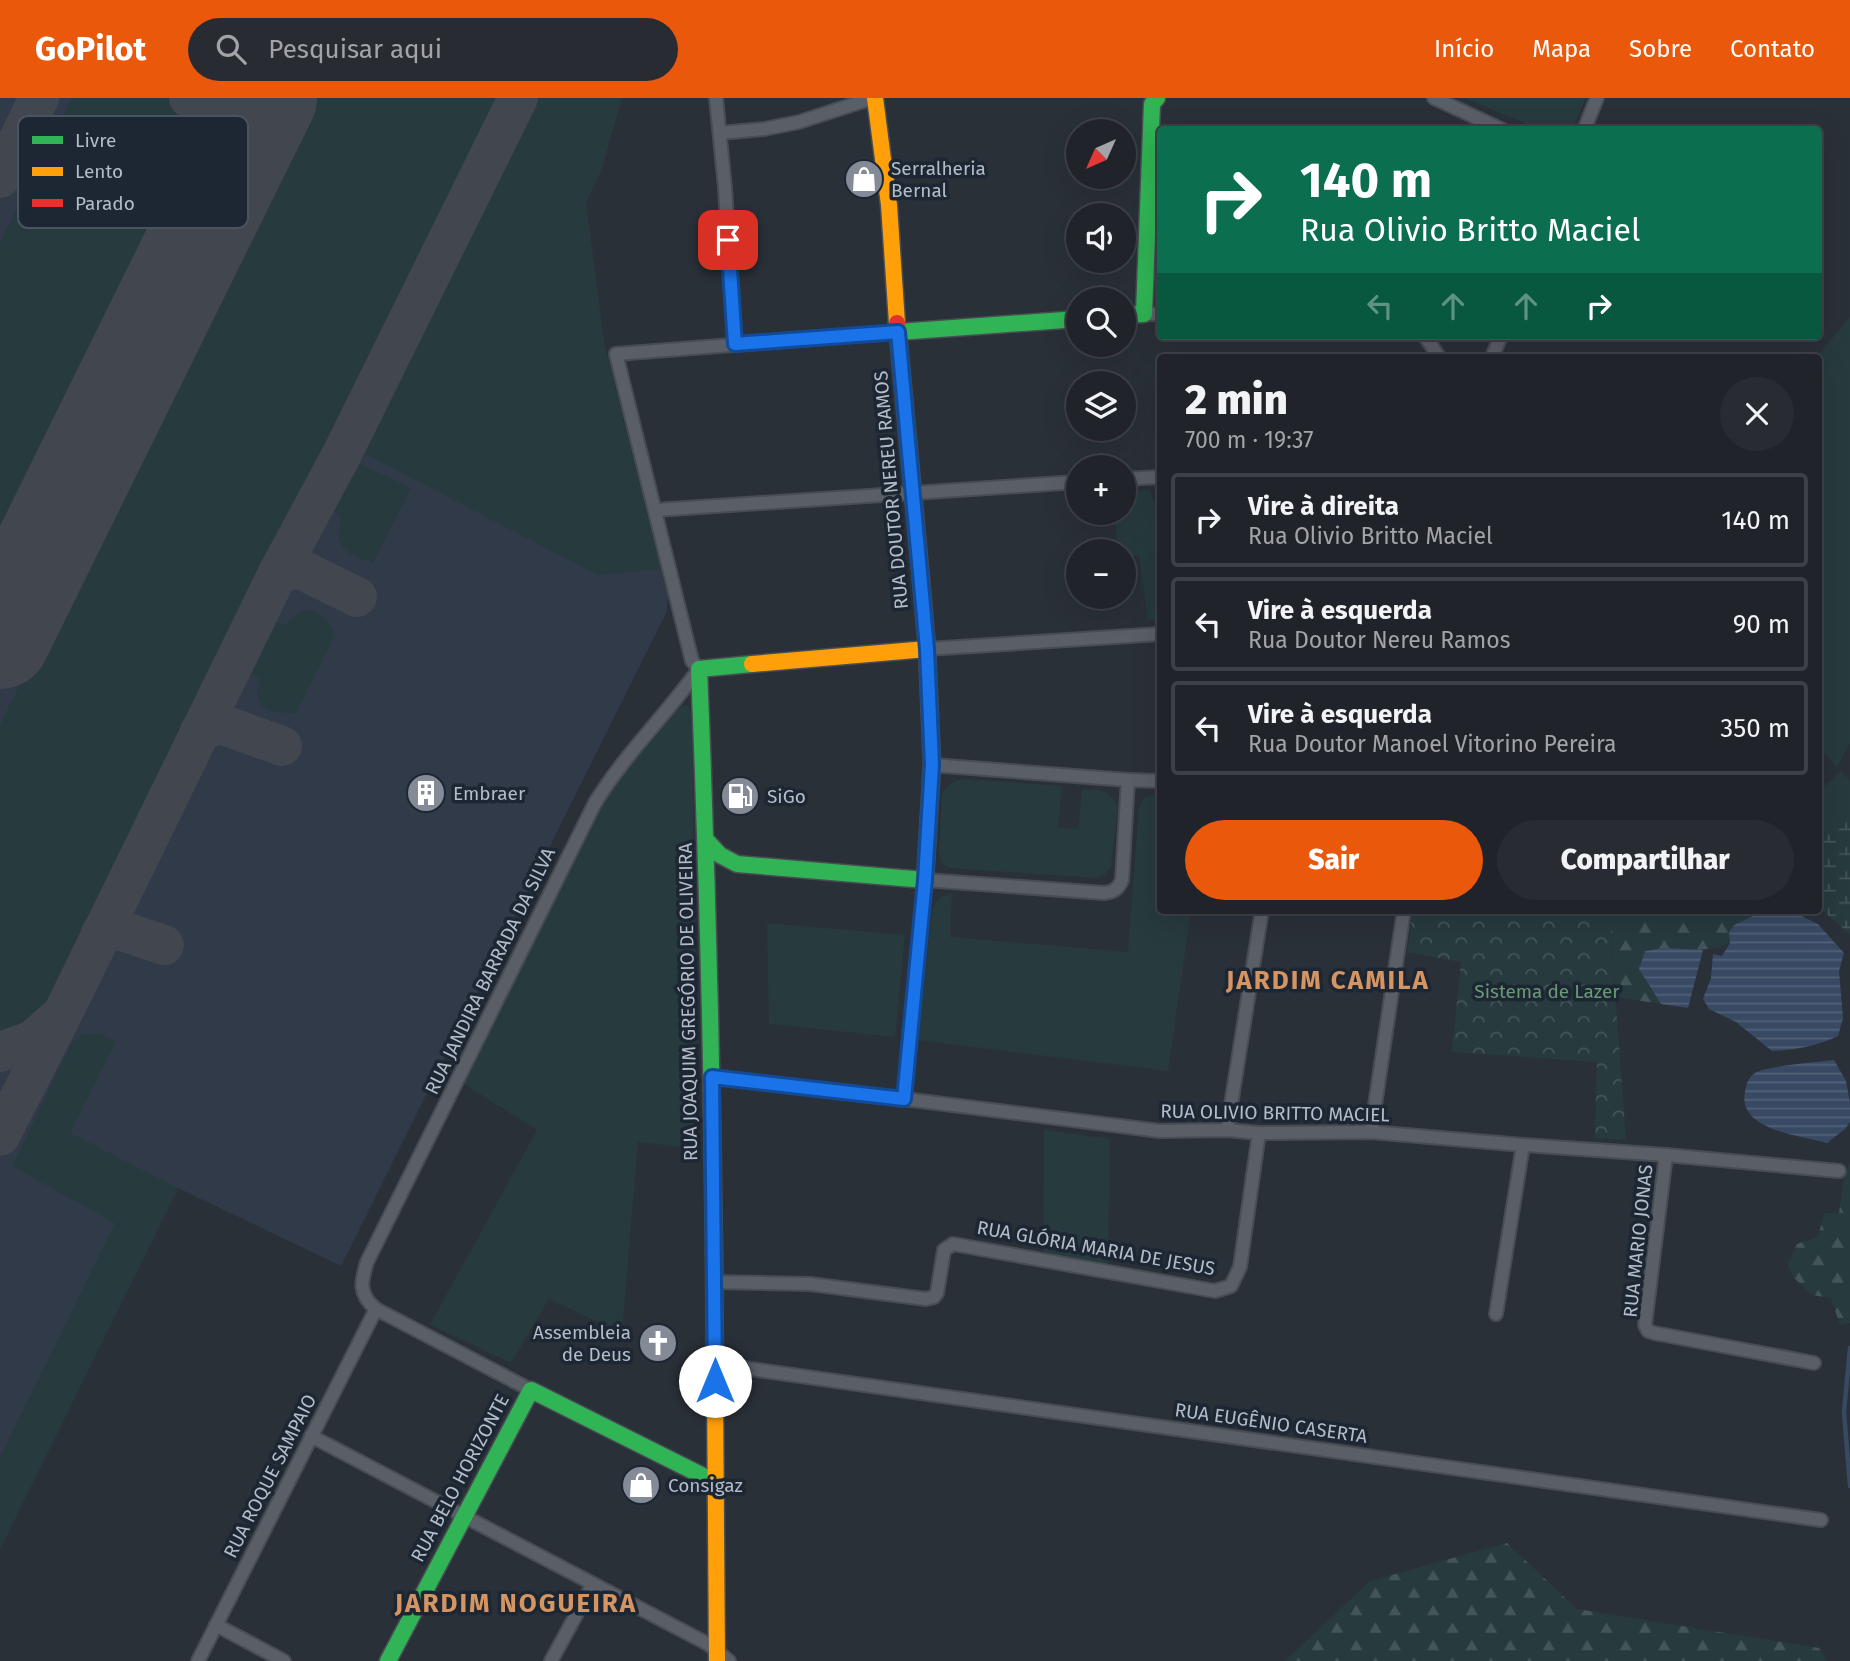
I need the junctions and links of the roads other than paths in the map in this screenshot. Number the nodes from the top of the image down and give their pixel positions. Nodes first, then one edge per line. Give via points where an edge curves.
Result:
1 (716, 98) edge
2 (874, 98) edge
3 (1434, 98) edge
4 (1597, 98) edge
5 (1150, 100) edge
6 (1494, 126) edge
7 (1586, 126) edge
8 (720, 133) junction
9 (1155, 182) edge
10 (1152, 314) edge
11 (1066, 319) edge
12 (898, 332) junction
13 (735, 344) junction
14 (1157, 477) edge
15 (1136, 478) edge
16 (1066, 483) edge
17 (912, 492) junction
18 (656, 510) junction
19 (1157, 634) edge
20 (927, 649) junction
21 (908, 651) junction
22 (699, 668) junction
23 (928, 670) junction
24 (932, 765) junction
25 (1128, 780) junction
26 (1157, 782) edge
27 (706, 840) junction
28 (737, 864) junction
29 (925, 880) junction
30 (708, 895) junction
31 (1261, 914) edge
32 (1403, 914) edge
33 (712, 1077) junction
34 (904, 1099) junction
35 (1227, 1130) junction
36 (1371, 1132) junction
37 (1259, 1133) junction
38 (1522, 1146) junction
39 (1667, 1155) junction
40 (1839, 1171) dead end
41 (714, 1282) junction
42 (376, 1309) junction
43 (1496, 1314) dead end
44 (1814, 1363) dead end
45 (715, 1364) junction
46 (531, 1390) junction
47 (311, 1436) junction
48 (717, 1483) junction
49 (464, 1517) junction
50 (1821, 1520) dead end
51 (593, 1584) junction
52 (216, 1625) junction
53 (718, 1651) edge
54 (198, 1661) edge
55 (284, 1661) edge
56 (388, 1661) edge
57 (551, 1661) edge

1 - 8 street
2 - 8 street via 799,122
2 - 12 street, RUA DOUTOR NEREU RAMOS via 889,205
3 - 6 street
4 - 7 street
5 - 9 street
8 - 13 street
9 - 10 street
11 - 12 street
12 - 13 street
12 - 17 street, RUA DOUTOR NEREU RAMOS
13 - 18 street, RUA JOAQUIM GREGÓRIO DE OLIVEIRA via 616,354
14 - 15 street
16 - 17 street
17 - 18 street
17 - 20 street, RUA DOUTOR NEREU RAMOS
18 - 22 street, RUA JOAQUIM GREGÓRIO DE OLIVEIRA via 692,661
19 - 20 street
20 - 21 street
20 - 23 street, RUA DOUTOR NEREU RAMOS
21 - 22 street
21 - 23 street via 918,655
22 - 27 street, RUA JOAQUIM GREGÓRIO DE OLIVEIRA
22 - 42 street, RUA JANDIRA BARRADA DA SILVA via 595,803 367,1262 364,1296
23 - 24 street, RUA DOUTOR NEREU RAMOS
24 - 25 street
24 - 29 street, RUA DOUTOR NEREU RAMOS
25 - 26 street
25 - 29 street via 1122,880 1112,892
27 - 28 street via 721,857
27 - 30 street, RUA JOAQUIM GREGÓRIO DE OLIVEIRA
28 - 29 street
28 - 30 street via 719,873
29 - 34 street, RUA DOUTOR NEREU RAMOS
30 - 33 street, RUA JOAQUIM GREGÓRIO DE OLIVEIRA
31 - 35 street
32 - 36 street
33 - 34 street, RUA OLIVIO BRITTO MACIEL
33 - 41 street, RUA JOAQUIM GREGÓRIO DE OLIVEIRA
34 - 35 street, RUA OLIVIO BRITTO MACIEL via 1160,1131
35 - 37 street, RUA OLIVIO BRITTO MACIEL
36 - 37 street, RUA OLIVIO BRITTO MACIEL
36 - 38 street, RUA OLIVIO BRITTO MACIEL
37 - 41 street, RUA GLÓRIA MARIA DE JESUS via 1240,1267 1231,1286 1215,1291 953,1244 944,1250 937,1293 926,1300 810,1284
38 - 39 street, RUA OLIVIO BRITTO MACIEL
38 - 43 street
39 - 40 street, RUA OLIVIO BRITTO MACIEL
39 - 44 street, RUA MARIO JONAS via 1645,1325 1648,1331
41 - 45 street, RUA JOAQUIM GREGÓRIO DE OLIVEIRA
42 - 46 street
42 - 47 street, RUA ROQUE SAMPAIO
45 - 48 street, RUA JOAQUIM GREGÓRIO DE OLIVEIRA
45 - 50 street, RUA EUGÊNIO CASERTA
46 - 48 street
46 - 49 street, RUA BELO HORIZONTE
47 - 49 street
47 - 52 street, RUA ROQUE SAMPAIO
48 - 53 street, RUA JOAQUIM GREGÓRIO DE OLIVEIRA
49 - 51 street
49 - 56 street, RUA BELO HORIZONTE
51 - 53 street
51 - 57 street
52 - 54 street, RUA ROQUE SAMPAIO
52 - 55 street

